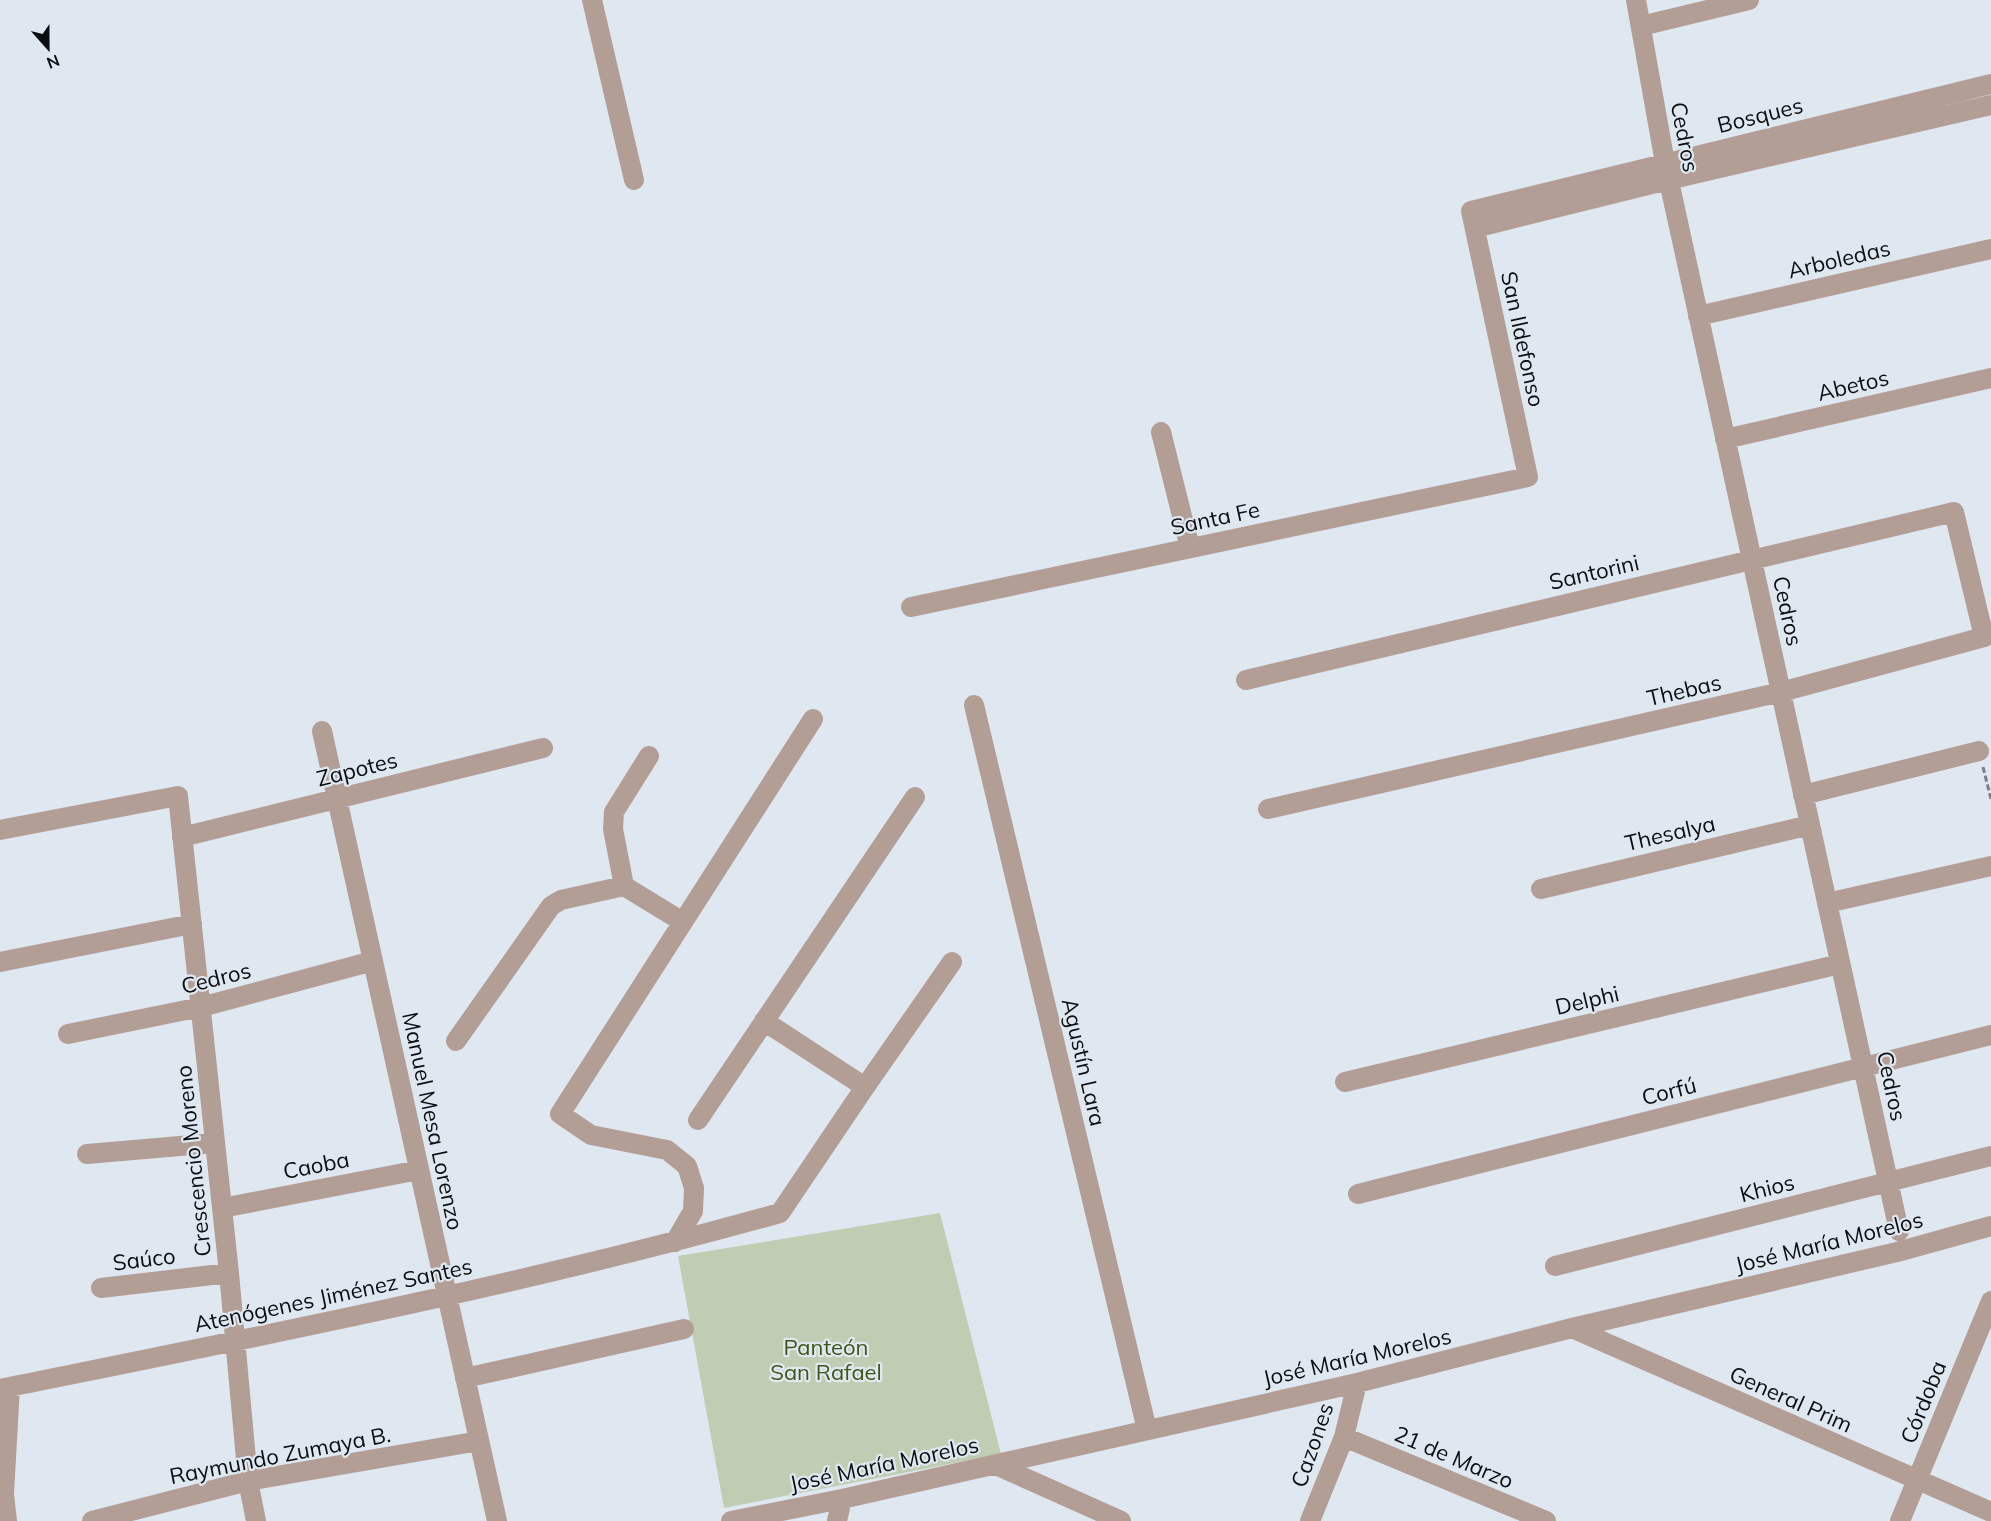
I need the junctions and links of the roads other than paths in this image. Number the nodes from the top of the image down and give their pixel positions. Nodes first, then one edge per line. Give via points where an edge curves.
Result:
1 (592, 0) edge
2 (1636, 0) edge
3 (1749, 0) edge
4 (1641, 26) junction
5 (1991, 84) edge
6 (1991, 105) edge
7 (1667, 171) junction
8 (634, 180) dead end
9 (1473, 220) joint
10 (1991, 249) edge
11 (1698, 316) junction
12 (1991, 378) edge
13 (1161, 432) dead end
14 (1725, 439) junction
15 (1528, 477) joint
16 (1954, 512) joint
17 (1190, 548) junction
18 (1752, 560) junction
19 (911, 607) dead end
20 (1246, 680) dead end
21 (1781, 692) junction
22 (974, 705) dead end
23 (813, 719) dead end
24 (322, 730) dead end
25 (543, 748) dead end
26 (1979, 751) road end
27 (649, 756) dead end
28 (1803, 795) junction
29 (915, 797) dead end
30 (337, 798) junction
31 (1268, 809) dead end
32 (1810, 825) junction
33 (0, 830) edge
34 (182, 837) junction
35 (1991, 866) edge
36 (624, 886) junction
37 (1540, 888) dead end
38 (1827, 903) junction
39 (683, 922) junction
40 (192, 924) junction
41 (373, 961) junction
42 (0, 962) edge
43 (952, 962) dead end
44 (1840, 964) junction
45 (201, 1007) junction
46 (764, 1022) junction
47 (68, 1034) dead end
48 (1991, 1035) edge
49 (456, 1041) dead end
50 (1863, 1067) junction
51 (1345, 1082) dead end
52 (865, 1087) junction
53 (698, 1120) dead end
54 (215, 1143) junction
55 (87, 1154) dead end
56 (1991, 1156) edge
57 (419, 1170) junction
58 (1888, 1182) junction
59 (1358, 1194) dead end
60 (222, 1208) junction
61 (1991, 1226) edge
62 (1899, 1231) dead end
63 (675, 1242) junction
64 (1555, 1266) dead end
65 (229, 1274) junction
66 (101, 1288) dead end
67 (447, 1297) junction
68 (1991, 1301) edge
69 (1572, 1328) junction
70 (684, 1329) dead end
71 (235, 1340) junction
72 (1982, 1348) edge
73 (465, 1378) junction
74 (1357, 1383) junction
75 (5, 1388) edge
76 (1147, 1430) junction
77 (1344, 1437) junction
78 (479, 1441) junction
79 (996, 1465) junction
80 (1917, 1481) junction
81 (248, 1482) junction
82 (842, 1499) junction
83 (1991, 1512) edge
84 (7, 1521) edge
85 (92, 1521) edge
86 (256, 1521) edge
87 (497, 1521) edge
88 (731, 1521) edge
89 (837, 1521) edge
90 (1121, 1521) edge
91 (1310, 1521) edge
92 (1546, 1521) edge
93 (1900, 1521) edge

1 - 8 street
2 - 4 street, Cedros
3 - 4 street
4 - 7 street, Cedros
5 - 7 street, Bosques
6 - 7 street, Bosques
7 - 9 street, Bosques
7 - 11 street, Cedros
9 - 15 street, San Ildefonso
10 - 11 street, Arboledas
11 - 14 street, Cedros
12 - 14 street, Abetos
13 - 17 street
14 - 18 street, Cedros
15 - 17 street, Santa Fe
16 - 18 street, Santorini
16 - 21 street, Thebas via 1984,637
17 - 19 street, Santa Fe
18 - 20 street, Santorini
18 - 21 street, Cedros
21 - 28 street, Cedros
21 - 31 street, Thebas
22 - 76 street, Agustín Lara
23 - 39 street
24 - 30 street, Manuel Mesa Lorenzo
25 - 30 street, Zapotes
26 - 28 street
27 - 36 street via 614,812 613,829
28 - 32 street, Cedros
29 - 46 street
30 - 34 street, Zapotes
30 - 41 street, Manuel Mesa Lorenzo
32 - 37 street, Thesalya
32 - 38 street, Cedros
33 - 34 street, Crescencio Moreno via 178,796
34 - 40 street, Crescencio Moreno
35 - 38 street
36 - 39 street
36 - 49 street via 561,900 551,906
38 - 44 street, Cedros
39 - 63 street via 560,1114 591,1136 667,1150 687,1166 693,1188 693,1211
40 - 42 street
40 - 45 street, Crescencio Moreno
41 - 45 street, Cedros
41 - 57 street, Manuel Mesa Lorenzo
43 - 52 street, Atenógenes Jiménez Santes
44 - 50 street, Cedros
44 - 51 street, Delphi
45 - 47 street, Cedros
45 - 54 street, Crescencio Moreno
46 - 52 street
46 - 53 street
48 - 50 street, Corfú
50 - 58 street, Cedros
50 - 59 street, Corfú
52 - 63 street, Atenógenes Jiménez Santes via 780,1213
54 - 55 street
54 - 60 street, Crescencio Moreno
56 - 58 street, Khios
57 - 60 street, Caoba
57 - 67 street, Manuel Mesa Lorenzo
58 - 62 street, Cedros
58 - 64 street, Khios
60 - 65 street, Crescencio Moreno
61 - 69 street, José María Morelos via 1897,1252
63 - 67 street, Atenógenes Jiménez Santes
65 - 66 street, Saúco
65 - 71 street, Crescencio Moreno
67 - 71 street, Atenógenes Jiménez Santes
67 - 73 street, Manuel Mesa Lorenzo
68 - 72 street, Córdoba
69 - 74 street, José María Morelos
69 - 80 street, General Prim
70 - 73 street
71 - 75 street, Atenógenes Jiménez Santes
71 - 81 street, Crescencio Moreno
72 - 80 street, Córdoba
73 - 78 street, Manuel Mesa Lorenzo
74 - 76 street, José María Morelos
74 - 77 street, Cazones
75 - 84 street
76 - 79 street, José María Morelos
77 - 91 street, Cazones
77 - 92 street, 21 de Marzo
78 - 81 street, Raymundo Zumaya B.
78 - 87 street, Manuel Mesa Lorenzo
79 - 82 street, José María Morelos
79 - 90 street
80 - 83 street, General Prim
80 - 93 street, Córdoba
81 - 85 street, Raymundo Zumaya B.
81 - 86 street, Crescencio Moreno
82 - 88 street, José María Morelos
82 - 89 street

